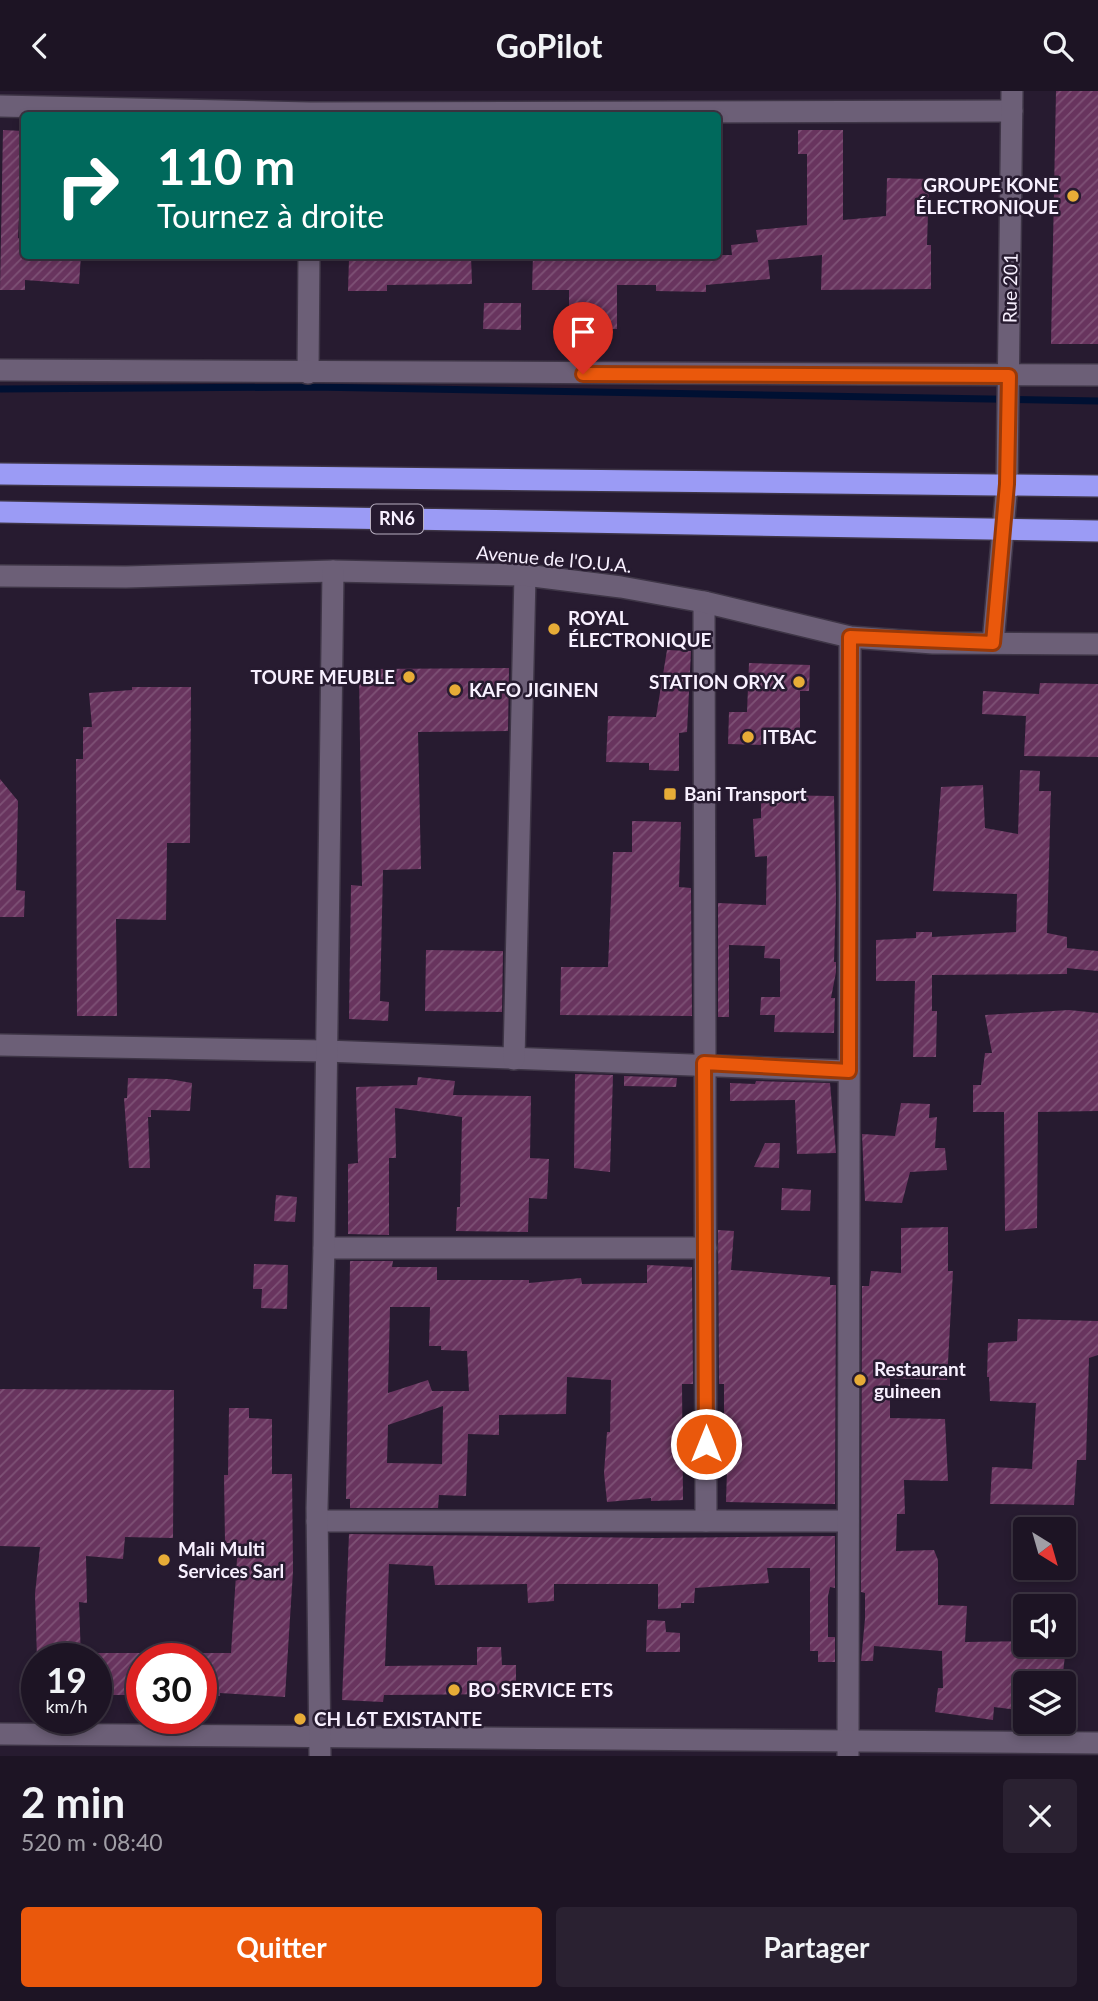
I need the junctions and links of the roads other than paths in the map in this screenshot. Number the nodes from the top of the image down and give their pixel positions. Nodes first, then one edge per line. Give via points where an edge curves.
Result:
1 (310, 91) edge
2 (1012, 101) edge
3 (0, 106) edge
4 (232, 112) edge
5 (310, 112) edge
6 (418, 112) edge
7 (309, 259) edge
8 (0, 370) edge
9 (308, 373) junction
10 (1098, 375) edge
11 (1009, 376) junction
12 (0, 474) edge
13 (1007, 484) junction
14 (1098, 486) edge
15 (0, 512) edge
16 (1003, 529) junction
17 (1098, 531) edge
18 (332, 571) junction
19 (525, 575) junction
20 (0, 576) edge
21 (704, 602) junction
22 (850, 637) junction
23 (993, 643) junction
24 (1098, 644) edge
25 (0, 1045) edge
26 (326, 1051) junction
27 (514, 1059) junction
28 (704, 1063) junction
29 (849, 1071) junction
30 (324, 1248) junction
31 (706, 1248) junction
32 (317, 1521) junction
33 (706, 1521) junction
34 (848, 1521) junction
35 (0, 1734) edge
36 (1098, 1743) edge
37 (320, 1746) edge
38 (848, 1749) edge

1 - 5 street
2 - 6 street
2 - 11 street, Rue 201
3 - 4 street
7 - 9 street
8 - 9 street
9 - 11 street
10 - 11 street
11 - 13 street, Rue 201
12 - 13 highway, RN6
13 - 14 highway, RN6
13 - 16 street, Rue 201
15 - 16 highway, Avenue de l'O.U.A. / RN6
16 - 17 highway, Avenue de l'O.U.A. / RN6
16 - 23 street, Rue 201
18 - 19 street, Avenue de l'O.U.A.
18 - 20 street, Avenue de l'O.U.A.
18 - 26 street
19 - 21 street, Avenue de l'O.U.A.
19 - 27 street
21 - 22 street, Avenue de l'O.U.A.
21 - 28 street
22 - 23 street, Avenue de l'O.U.A.
22 - 29 street
23 - 24 street, Avenue de l'O.U.A.
25 - 26 street
26 - 27 street
26 - 30 street
27 - 28 street
28 - 29 street
28 - 31 street
29 - 34 street
30 - 31 street
30 - 32 street
31 - 33 street
32 - 33 street
32 - 37 street
33 - 34 street
34 - 38 street
35 - 37 street
36 - 38 street
37 - 38 street

